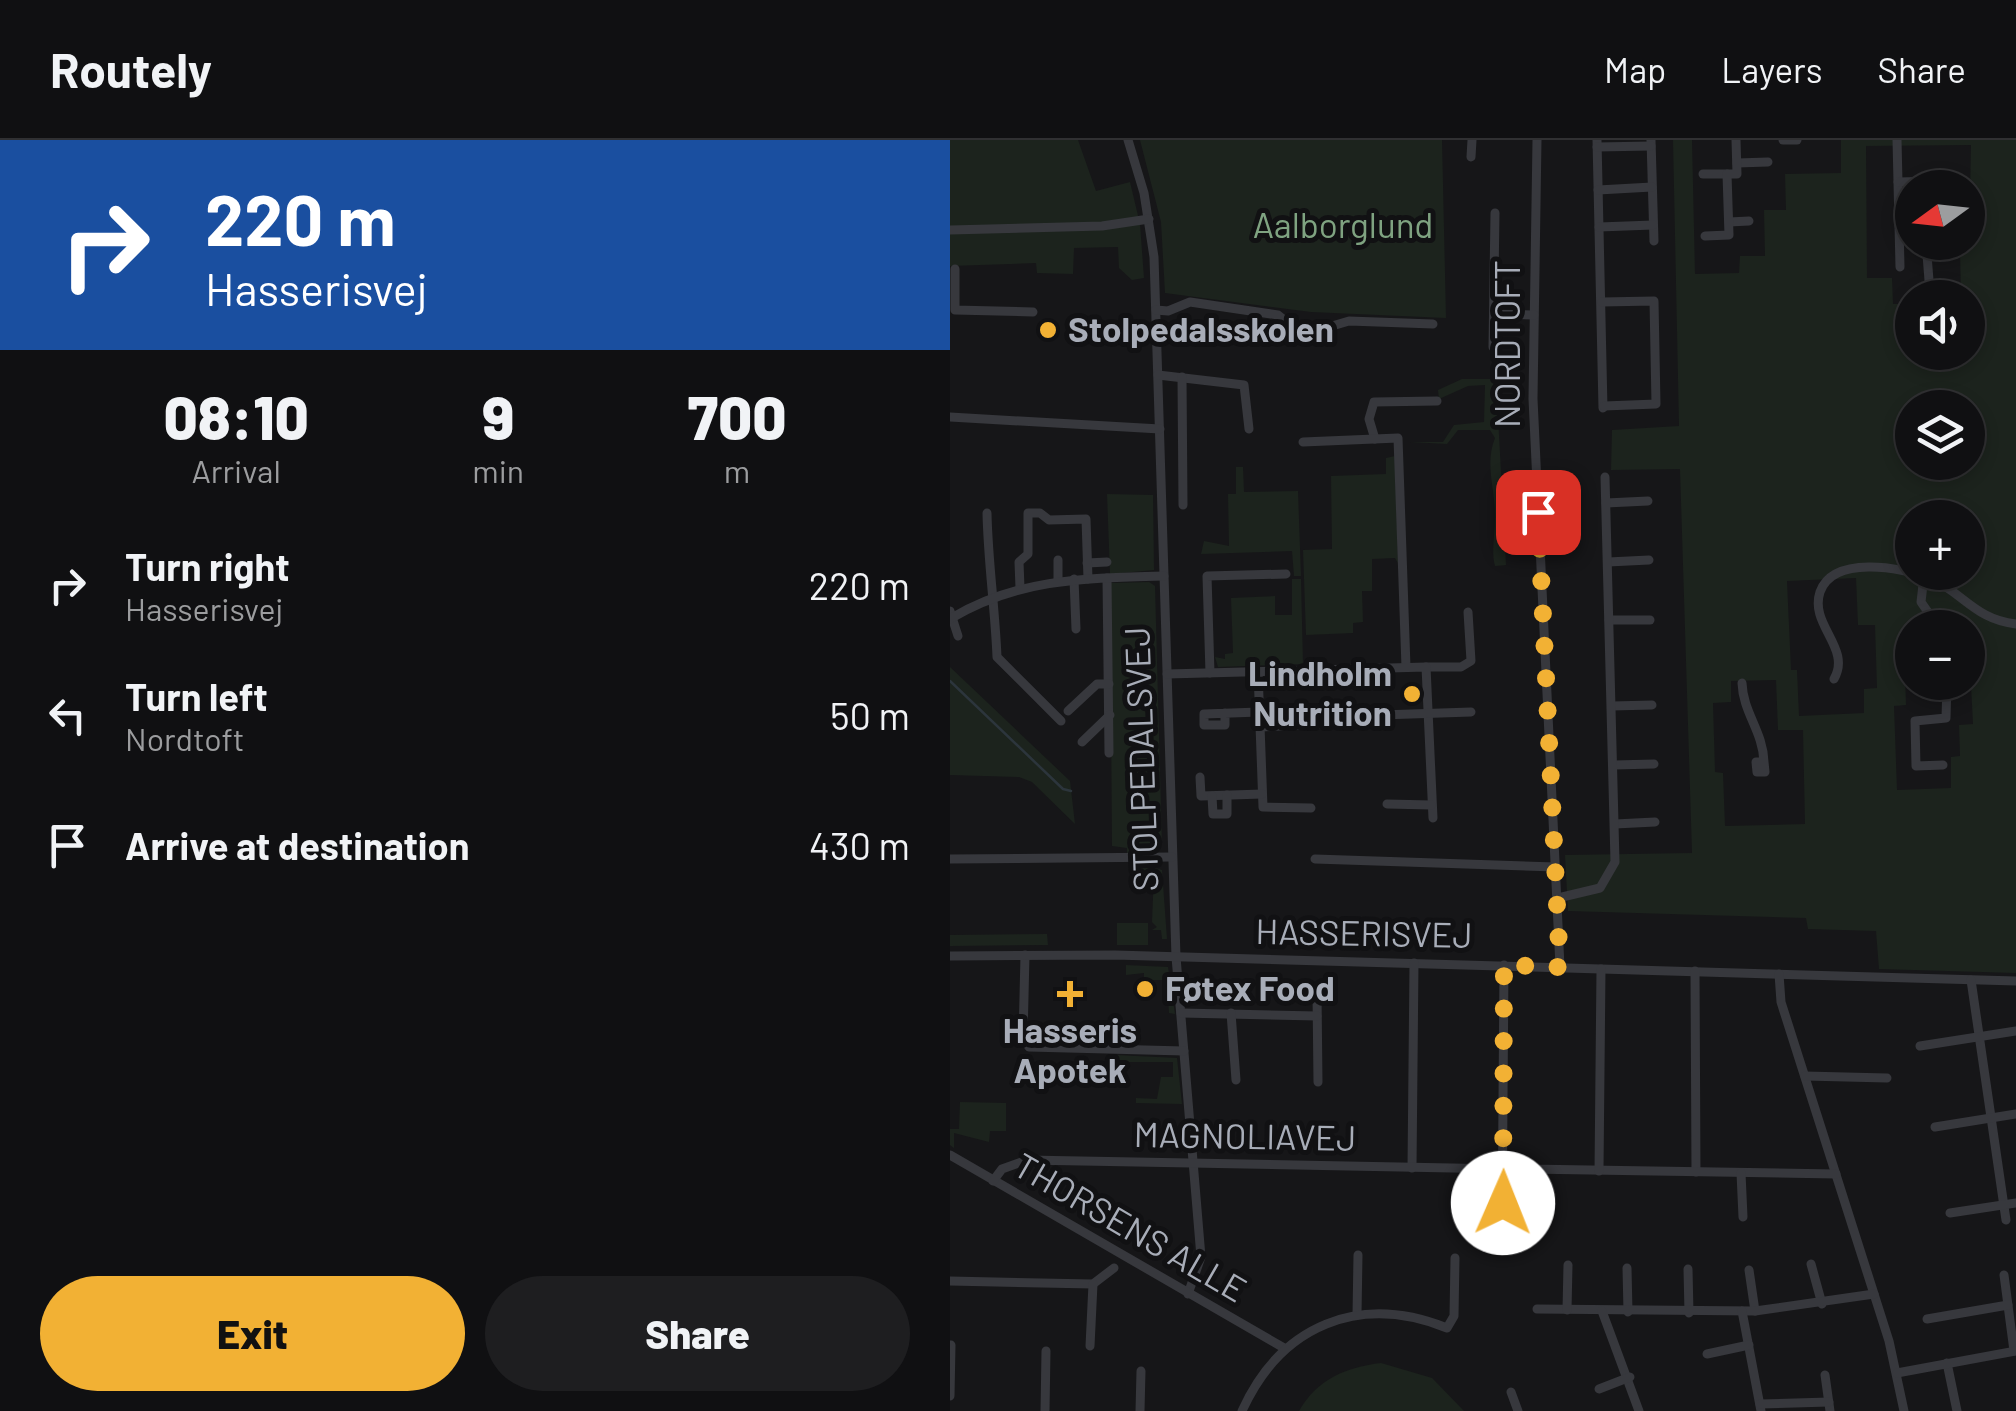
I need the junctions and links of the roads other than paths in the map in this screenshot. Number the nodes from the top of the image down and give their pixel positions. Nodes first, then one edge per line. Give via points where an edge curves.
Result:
1 (1128, 140) edge
2 (1472, 140) edge
3 (1537, 140) edge
4 (1736, 140) edge
5 (1783, 140) edge
6 (1797, 140) edge
7 (1897, 140) edge
8 (1651, 143) edge
9 (1597, 144) edge
10 (1471, 157) dead end
11 (1768, 162) dead end
12 (1737, 163) junction
13 (1898, 170) edge
14 (1703, 174) dead end
15 (1727, 174) junction
16 (1652, 187) junction
17 (1598, 190) junction
18 (1495, 213) dead end
19 (1149, 219) junction
20 (1749, 221) dead end
21 (1728, 222) junction
22 (1653, 225) junction
23 (1599, 227) junction
24 (950, 230) edge
25 (1704, 236) dead end
26 (1654, 241) dead end
27 (1900, 260) edge
28 (1900, 267) dead end
29 (955, 269) dead end
30 (1602, 302) junction
31 (1156, 310) junction
32 (1033, 312) dead end
33 (1494, 314) junction
34 (1534, 315) junction
35 (1433, 324) dead end
36 (1493, 346) dead end
37 (1158, 376) junction
38 (1182, 378) junction
39 (1437, 401) dead end
40 (950, 416) edge
41 (1160, 429) junction
42 (1248, 429) dead end
43 (1375, 439) junction
44 (1303, 442) dead end
45 (1605, 476) dead end
46 (1648, 501) dead end
47 (1606, 504) junction
48 (1184, 505) dead end
49 (987, 513) dead end
50 (1058, 560) dead end
51 (1649, 560) dead end
52 (1107, 562) dead end
53 (1608, 562) junction
54 (1087, 563) junction
55 (1895, 573) edge
56 (1286, 574) dead end
57 (1164, 576) junction
58 (1088, 578) junction
59 (1106, 578) junction
60 (1074, 579) junction
61 (1058, 580) junction
62 (1020, 588) junction
63 (1950, 590) edge
64 (992, 597) junction
65 (1468, 612) dead end
66 (951, 616) edge
67 (1610, 620) junction
68 (1650, 620) dead end
69 (2016, 624) edge
70 (1076, 629) dead end
71 (958, 636) dead end
72 (1406, 667) junction
73 (1426, 667) junction
74 (1258, 672) junction
75 (1210, 673) junction
76 (1167, 674) junction
77 (1834, 679) dead end
78 (1742, 683) dead end
79 (1108, 684) junction
80 (1946, 700) edge
81 (1652, 704) dead end
82 (1612, 706) junction
83 (1068, 711) dead end
84 (1259, 712) junction
85 (1471, 712) dead end
86 (1225, 713) dead end
87 (1381, 715) dead end
88 (1110, 716) junction
89 (1428, 716) junction
90 (1062, 721) dead end
91 (1298, 725) dead end
92 (1260, 726) junction
93 (1082, 742) dead end
94 (1110, 753) dead end
95 (1764, 762) dead end
96 (1654, 764) dead end
97 (1614, 766) junction
98 (1943, 766) dead end
99 (1200, 777) dead end
100 (1262, 794) junction
101 (1227, 795) junction
102 (1212, 796) junction
103 (1387, 804) dead end
104 (1431, 805) junction
105 (1311, 808) dead end
106 (1432, 818) dead end
107 (1656, 822) dead end
108 (1615, 824) junction
109 (1172, 857) junction
110 (950, 859) edge
111 (1315, 859) dead end
112 (1556, 867) junction
113 (1558, 898) junction
114 (950, 956) edge
115 (1025, 956) junction
116 (1176, 956) junction
117 (1414, 963) junction
118 (1504, 965) junction
119 (1560, 967) junction
120 (1601, 969) junction
121 (1696, 971) junction
122 (1779, 974) junction
123 (1971, 980) junction
124 (2016, 981) edge
125 (1317, 994) dead end
126 (1181, 1012) junction
127 (1231, 1014) junction
128 (1317, 1016) junction
129 (2016, 1031) edge
130 (1978, 1037) junction
131 (1920, 1046) dead end
132 (1184, 1051) junction
133 (1806, 1076) junction
134 (1886, 1078) dead end
135 (1236, 1080) dead end
136 (1318, 1082) dead end
137 (2016, 1114) edge
138 (1991, 1118) junction
139 (1935, 1126) dead end
140 (950, 1154) edge
141 (1194, 1163) junction
142 (1412, 1168) junction
143 (1504, 1169) junction
144 (1527, 1170) dead end
145 (1599, 1170) junction
146 (1696, 1172) junction
147 (1741, 1173) junction
148 (1836, 1174) junction
149 (993, 1180) junction
150 (2016, 1203) edge
151 (2004, 1205) junction
152 (1950, 1213) dead end
153 (1743, 1216) dead end
154 (2006, 1220) dead end
155 (1502, 1236) dead end
156 (1358, 1255) dead end
157 (1455, 1258) dead end
158 (1810, 1264) dead end
159 (1568, 1265) dead end
160 (1114, 1268) dead end
161 (1627, 1268) dead end
162 (1688, 1269) dead end
163 (1749, 1270) dead end
164 (2004, 1276) dead end
165 (950, 1281) edge
166 (1094, 1284) junction
167 (1188, 1294) junction
168 (1874, 1294) junction
169 (1822, 1304) junction
170 (2008, 1305) junction
171 (1536, 1310) dead end
172 (1567, 1310) junction
173 (1602, 1311) junction
174 (1628, 1312) junction
175 (1742, 1312) junction
176 (1755, 1312) junction
177 (1690, 1313) junction
178 (1357, 1315) junction
179 (1927, 1319) dead end
180 (951, 1345) edge
181 (1749, 1345) junction
182 (1090, 1346) dead end
183 (1284, 1348) junction
184 (1046, 1351) dead end
185 (2015, 1351) edge
186 (1707, 1354) dead end
187 (1947, 1363) junction
188 (1141, 1371) dead end
189 (1897, 1372) junction
190 (1825, 1375) dead end
191 (1630, 1378) junction
192 (1599, 1389) dead end
193 (1511, 1392) dead end
194 (950, 1396) edge
195 (1829, 1407) edge
196 (1758, 1409) edge
197 (1045, 1411) edge
198 (1140, 1411) edge
199 (1242, 1411) edge
200 (1518, 1411) edge
201 (1639, 1411) edge
202 (1904, 1411) edge
203 (1957, 1411) edge

1 - 19 street, STOLPEDALSVEJ
2 - 10 street
3 - 34 street, NORDTOFT
4 - 12 street
5 - 6 street
7 - 13 street
8 - 9 street
8 - 16 street
9 - 17 street
11 - 12 street
12 - 15 street via 1738,174
14 - 15 street
15 - 21 street
16 - 17 street
16 - 22 street
17 - 23 street
18 - 33 street
19 - 24 street
19 - 31 street, STOLPEDALSVEJ
20 - 21 street
21 - 25 street via 1728,235
22 - 23 street
22 - 26 street
23 - 30 street
27 - 28 street
29 - 32 street via 955,310
30 - 30 street via 1604,407 1656,404 1654,301
31 - 35 street via 1190,302 1278,315 1293,328 1350,321
31 - 37 street, STOLPEDALSVEJ
33 - 34 street
33 - 36 street
34 - 112 street, NORDTOFT via 1532,398
37 - 38 street
37 - 41 street, STOLPEDALSVEJ
38 - 42 street via 1244,385
38 - 48 street
39 - 43 street via 1374,402 1369,419
40 - 41 street
41 - 57 street, STOLPEDALSVEJ
43 - 44 street
43 - 72 street via 1398,438
45 - 47 street
46 - 47 street
47 - 53 street
49 - 64 street
50 - 61 street
51 - 53 street
52 - 54 street
53 - 67 street
54 - 58 street
54 - 62 street via 1086,519 1028,513
55 - 77 street via 1855,569 1825,583 1818,615 1839,658
56 - 75 street via 1207,576
57 - 59 street
57 - 76 street, STOLPEDALSVEJ
58 - 59 street
58 - 60 street
59 - 79 street
60 - 61 street
60 - 70 street
61 - 62 street
62 - 64 street
63 - 69 street via 1979,614
64 - 66 street
64 - 90 street via 997,657
65 - 73 street via 1471,661
66 - 71 street
67 - 68 street
67 - 82 street
72 - 73 street
72 - 74 street
73 - 89 street
74 - 75 street
74 - 84 street
75 - 76 street
76 - 109 street, STOLPEDALSVEJ
78 - 95 street via 1743,702 1763,738
79 - 83 street via 1098,684
79 - 88 street
80 - 98 street via 1946,718 1915,721 1916,766
81 - 82 street
82 - 97 street
84 - 86 street
84 - 92 street
85 - 89 street
87 - 89 street
88 - 93 street
88 - 94 street
89 - 104 street
91 - 92 street
92 - 100 street
96 - 97 street
97 - 108 street
99 - 102 street via 1201,796
100 - 101 street
100 - 105 street via 1263,807
101 - 102 street
101 - 102 street via 1227,814 1213,814
103 - 104 street
104 - 106 street
107 - 108 street
108 - 113 street via 1609,878 1587,894
109 - 110 street
109 - 116 street, STOLPEDALSVEJ
111 - 112 street
112 - 113 street, NORDTOFT
113 - 119 street, NORDTOFT
114 - 115 street, HASSERISVEJ
115 - 116 street, HASSERISVEJ
115 - 132 street via 1029,1047
116 - 117 street, HASSERISVEJ
116 - 126 street, STOLPEDALSVEJ
117 - 118 street, HASSERISVEJ
117 - 142 street
118 - 119 street, HASSERISVEJ
118 - 143 street
119 - 120 street, HASSERISVEJ
120 - 121 street, HASSERISVEJ
120 - 145 street
121 - 122 street, HASSERISVEJ
121 - 146 street
122 - 123 street, HASSERISVEJ
122 - 133 street via 1781,1002
123 - 124 street, HASSERISVEJ
123 - 130 street
125 - 128 street
126 - 127 street
126 - 132 street, STOLPEDALSVEJ
127 - 128 street
127 - 135 street
128 - 136 street
129 - 130 street
130 - 131 street
130 - 138 street
132 - 141 street, STOLPEDALSVEJ
133 - 134 street
133 - 148 street
137 - 138 street
138 - 139 street
138 - 151 street
140 - 149 street, THORSENS ALLE
141 - 142 street, MAGNOLIAVEJ
141 - 149 street, MAGNOLIAVEJ via 1027,1160
141 - 167 street, STOLPEDALSVEJ via 1201,1257
142 - 143 street, MAGNOLIAVEJ
143 - 155 street
144 - 145 street
145 - 146 street
146 - 147 street
147 - 148 street
147 - 153 street
148 - 168 street
149 - 167 street, THORSENS ALLE
150 - 151 street
151 - 152 street
151 - 154 street
156 - 178 street
157 - 178 street via 1454,1316 1447,1328 1408,1315
158 - 169 street
159 - 172 street
160 - 166 street
161 - 174 street
162 - 177 street
163 - 176 street
164 - 170 street
165 - 166 street
166 - 182 street
167 - 183 street, THORSENS ALLE
168 - 169 street
168 - 189 street
169 - 176 street
170 - 179 street
170 - 185 street
171 - 172 street
172 - 173 street
173 - 174 street
173 - 191 street
174 - 177 street
175 - 176 street
175 - 177 street
175 - 181 street
178 - 183 street
180 - 194 street
181 - 186 street
181 - 196 street
183 - 199 street
184 - 197 street
185 - 187 street
187 - 189 street
187 - 203 street
188 - 198 street
189 - 202 street
190 - 195 street
191 - 192 street
191 - 201 street
193 - 200 street
195 - 196 street

